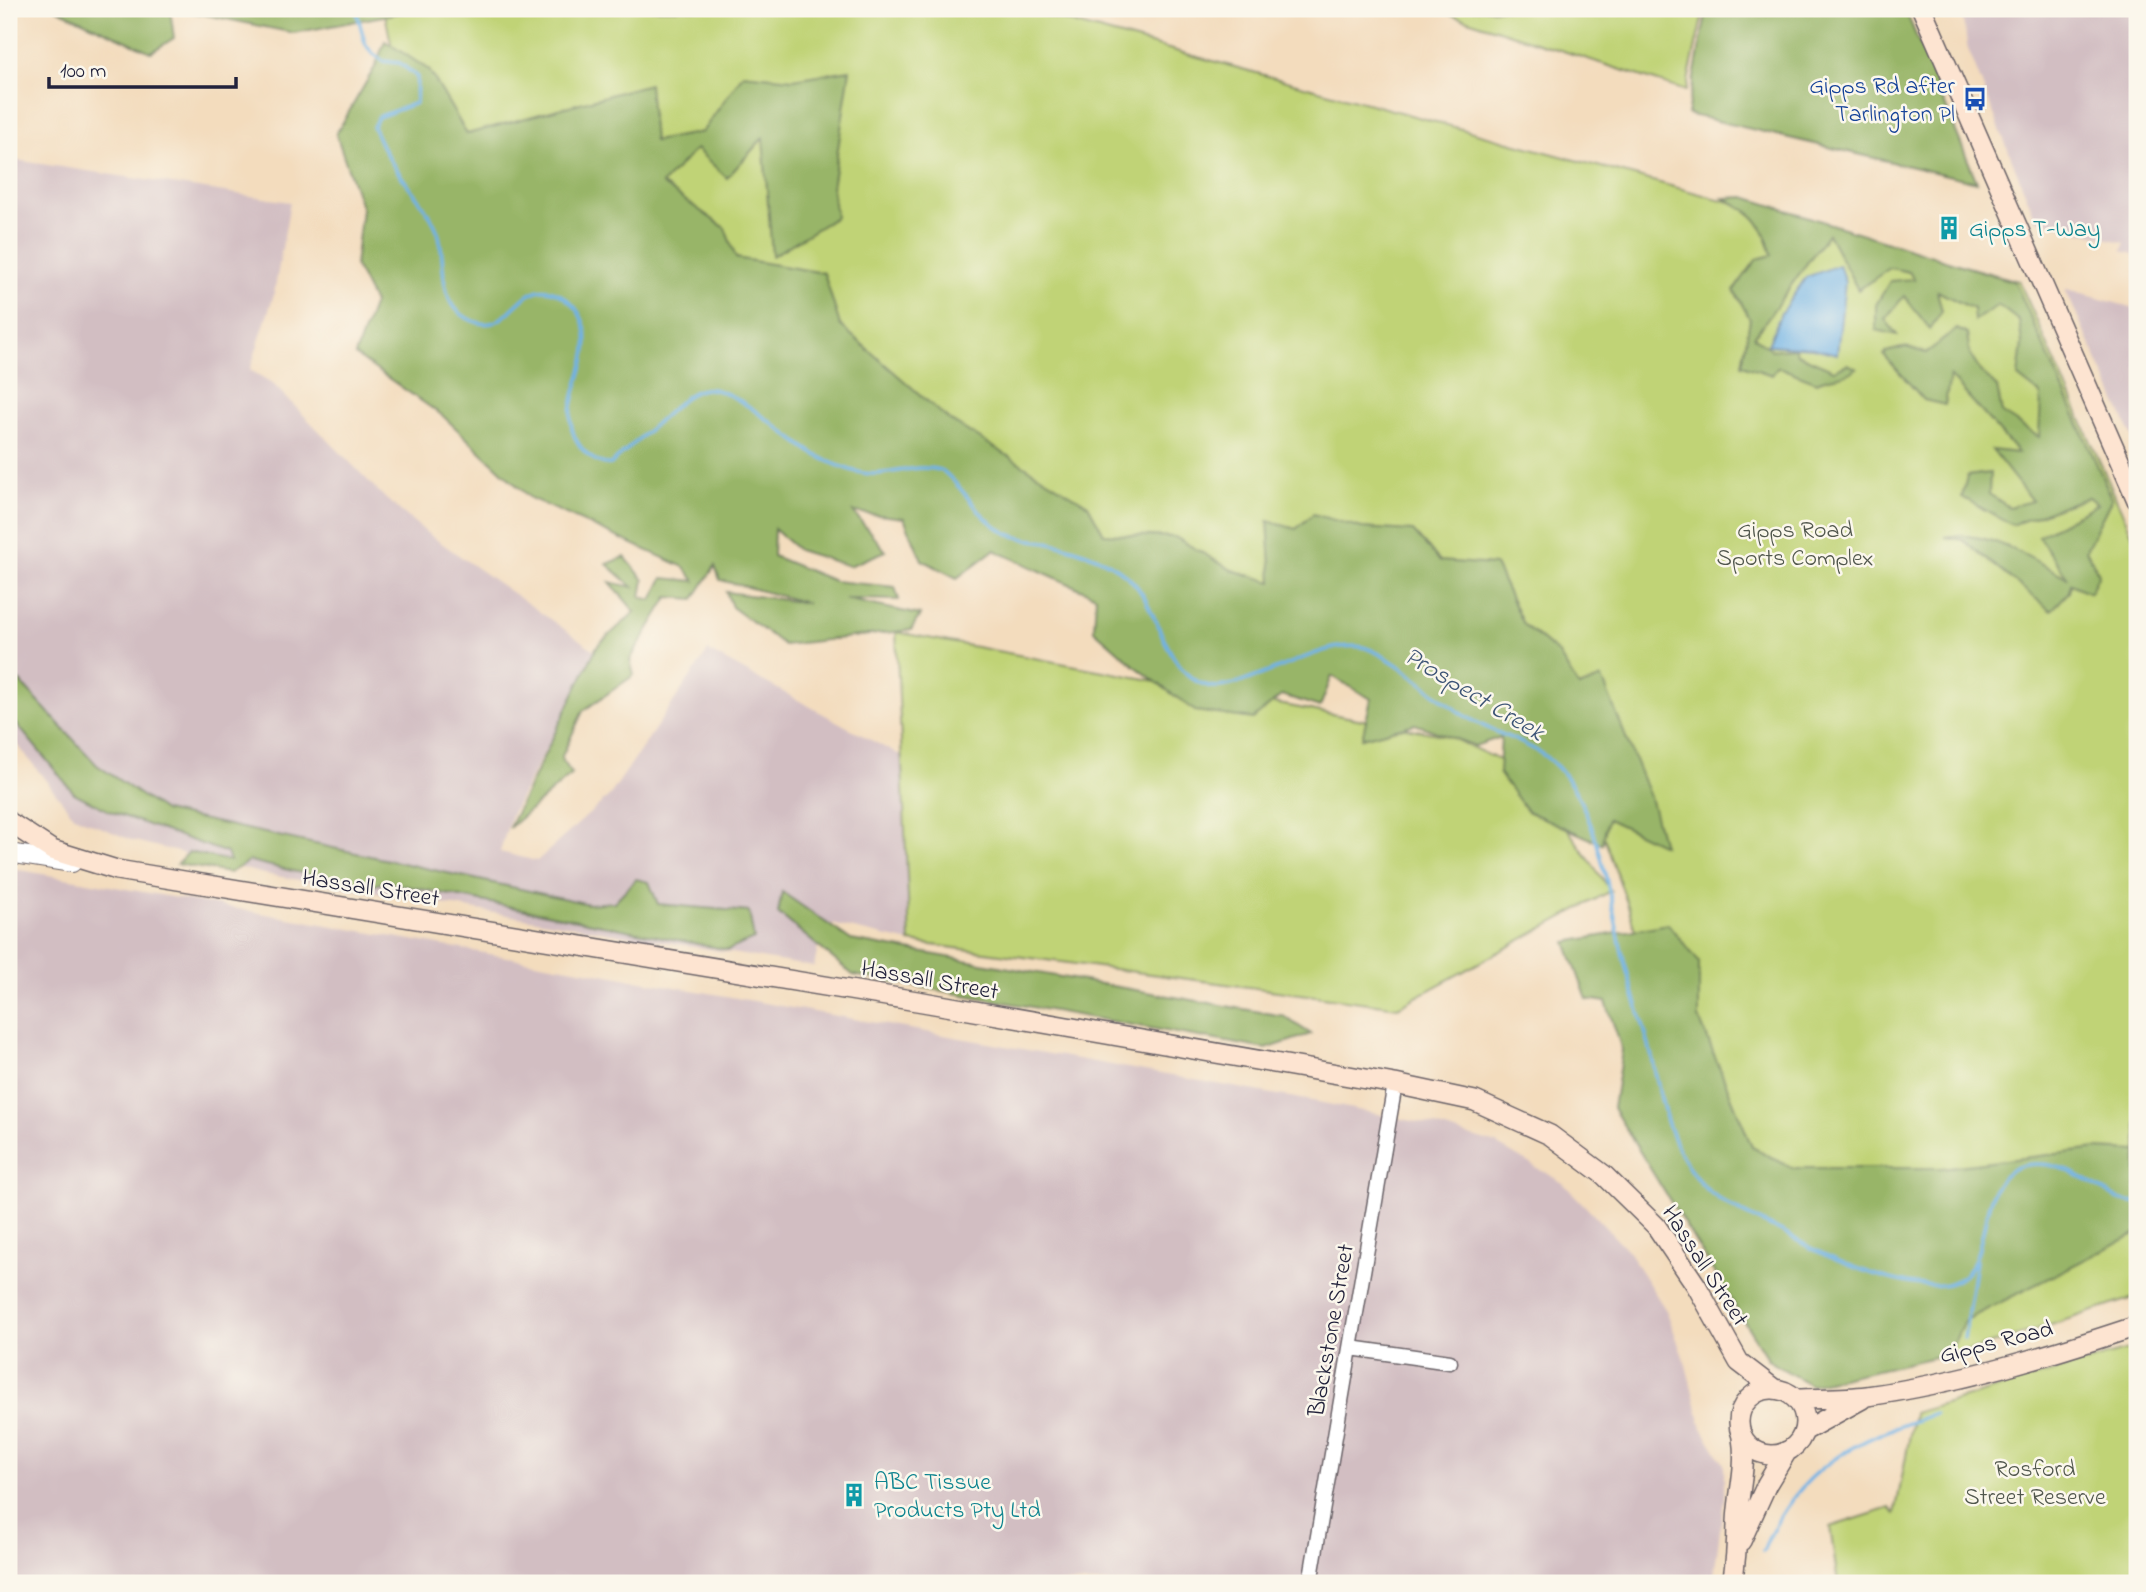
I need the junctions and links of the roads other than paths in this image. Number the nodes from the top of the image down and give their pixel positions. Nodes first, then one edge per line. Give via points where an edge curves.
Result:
1 (1922, 9) edge
2 (2137, 500) edge
3 (9, 822) edge
4 (9, 853) edge
5 (117, 870) junction
6 (1395, 1084) junction
7 (2137, 1326) edge
8 (1350, 1348) junction
9 (1450, 1362) dead end
10 (1739, 1362) junction
11 (1773, 1388) junction
12 (1866, 1396) junction
13 (1797, 1399) junction
14 (1743, 1405) junction
15 (1804, 1430) junction
16 (1742, 1438) junction
17 (1787, 1451) junction
18 (1739, 1546) junction
19 (1310, 1583) edge
20 (1732, 1583) edge

1 - 2 main road
3 - 5 main road, Hassall Street via 52,850
4 - 5 street
5 - 6 main road, Hassall Street
6 - 8 street, Blackstone Street
6 - 10 main road, Hassall Street via 1475,1101 1550,1135 1604,1175 1656,1226
7 - 12 main road, Gipps Road via 2007,1366
8 - 9 street
8 - 19 street, Blackstone Street
10 - 11 main road, Hassall Street
10 - 14 main road, Hassall Street
11 - 13 main road
11 - 14 main road via 1754,1393
12 - 13 main road, Gipps Road
12 - 15 main road, Gipps Road
13 - 15 main road
14 - 16 main road via 1738,1426
15 - 17 main road
16 - 17 main road via 1763,1454
16 - 18 main road via 1746,1459 1737,1521
17 - 18 main road
18 - 20 main road

